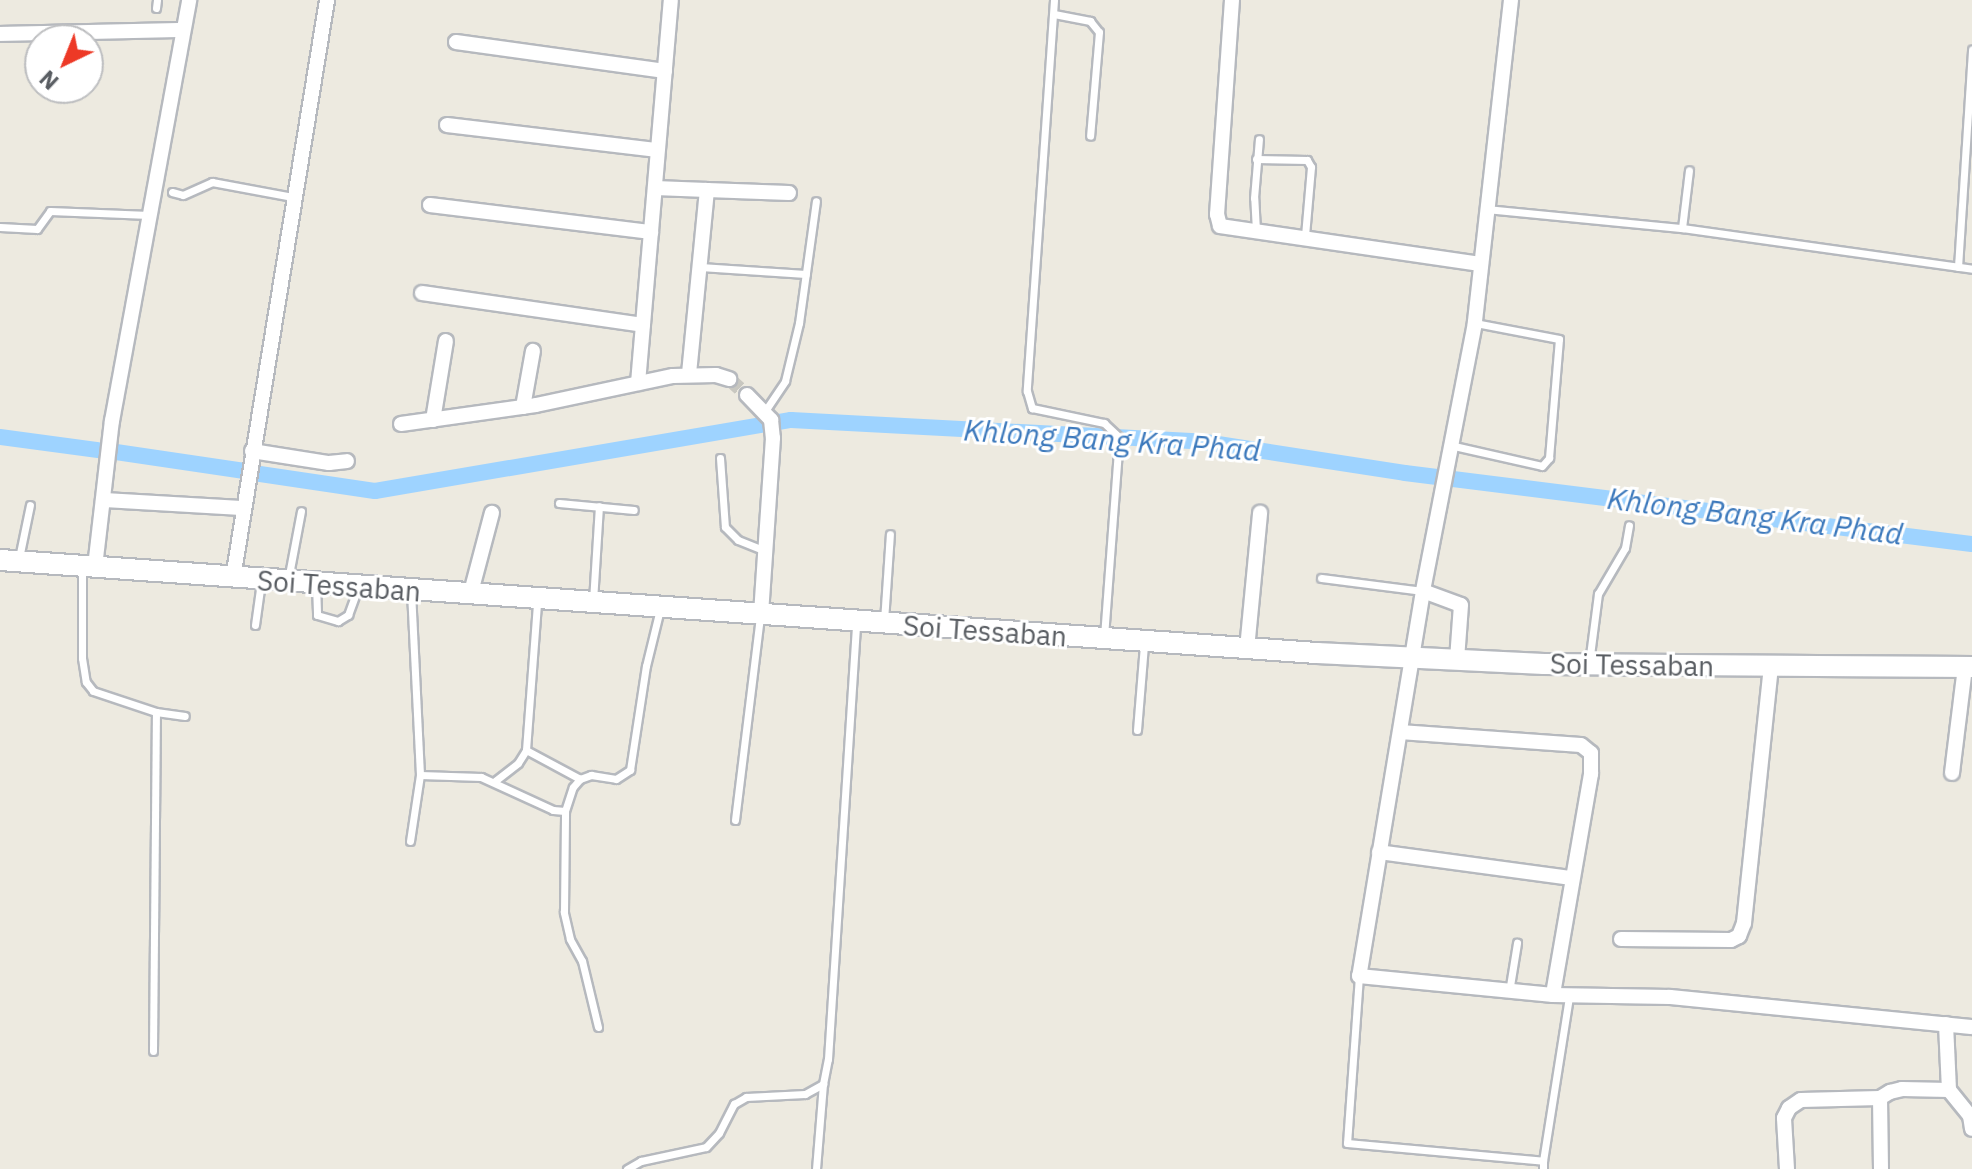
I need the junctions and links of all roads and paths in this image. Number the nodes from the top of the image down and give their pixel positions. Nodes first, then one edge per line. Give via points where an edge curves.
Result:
1 (189, 0) edge
2 (327, 0) edge
3 (671, 0) edge
4 (1054, 0) edge
5 (1232, 0) edge
6 (1511, 0) edge
7 (1054, 14) junction
8 (183, 30) junction
9 (0, 34) edge
10 (456, 42) dead end
11 (1972, 49) edge
12 (665, 71) junction
13 (447, 125) dead end
14 (1090, 136) dead end
15 (1259, 139) dead end
16 (656, 150) junction
17 (1256, 159) junction
18 (1689, 170) dead end
19 (655, 188) junction
20 (707, 190) junction
21 (172, 192) dead end
22 (789, 193) dead end
23 (293, 197) junction
24 (816, 201) dead end
25 (430, 205) dead end
26 (1487, 209) junction
27 (149, 215) junction
28 (0, 227) edge
29 (1682, 228) junction
30 (651, 232) junction
31 (1256, 233) junction
32 (1305, 236) junction
33 (1960, 247) junction
34 (1972, 248) edge
35 (1480, 264) junction
36 (700, 267) junction
37 (1958, 267) junction
38 (1972, 269) edge
39 (806, 274) junction
40 (422, 293) dead end
41 (1475, 323) junction
42 (643, 325) junction
43 (446, 341) dead end
44 (533, 351) dead end
45 (689, 374) junction
46 (729, 379) tunnel mouth
47 (638, 383) junction
48 (747, 395) tunnel mouth
49 (523, 407) junction
50 (768, 415) junction
51 (433, 420) junction
52 (401, 424) dead end
53 (1454, 446) junction
54 (252, 451) junction
55 (720, 458) dead end
56 (347, 461) dead end
57 (103, 500) junction
58 (559, 503) dead end
59 (30, 505) dead end
60 (599, 506) junction
61 (243, 508) junction
62 (634, 510) dead end
63 (301, 511) dead end
64 (492, 513) dead end
65 (1260, 513) dead end
66 (1629, 525) dead end
67 (890, 534) dead end
68 (765, 551) junction
69 (9, 561) edge
70 (88, 566) junction
71 (233, 578) junction
72 (1321, 578) dead end
73 (261, 580) junction
74 (288, 582) junction
75 (316, 584) junction
76 (358, 588) junction
77 (1423, 591) junction
78 (411, 592) junction
79 (470, 596) junction
80 (537, 599) junction
81 (593, 603) junction
82 (660, 607) junction
83 (761, 613) junction
84 (856, 621) junction
85 (884, 623) junction
86 (255, 625) dead end
87 (1104, 640) junction
88 (1144, 642) junction
89 (1247, 649) junction
90 (1413, 658) junction
91 (1457, 660) junction
92 (1589, 665) junction
93 (1771, 666) junction
94 (1969, 667) edge
95 (156, 712) junction
96 (185, 716) dead end
97 (1137, 730) dead end
98 (1400, 732) junction
99 (526, 750) junction
100 (1952, 773) dead end
101 (420, 775) junction
102 (580, 779) junction
103 (495, 781) junction
104 (565, 811) junction
105 (735, 820) dead end
106 (410, 841) dead end
107 (1379, 852) junction
108 (1572, 878) junction
109 (1621, 939) dead end
110 (1517, 943) dead end
111 (1359, 976) junction
112 (1509, 992) junction
113 (1553, 995) junction
114 (1569, 996) junction
115 (1946, 1024) junction
116 (598, 1027) dead end
117 (1972, 1027) edge
118 (153, 1051) dead end
119 (823, 1084) junction
120 (1949, 1090) junction
121 (1880, 1098) junction
122 (1972, 1129) edge
123 (1543, 1165) edge
124 (627, 1169) edge
125 (816, 1169) edge
126 (1787, 1169) edge
127 (1881, 1169) edge

1 - 8 street
2 - 23 street
3 - 12 street
4 - 7 lane
5 - 31 street via 1217,223
6 - 26 street
7 - 14 lane via 1090,21 1099,32
7 - 87 lane via 1028,403 1104,423 1116,431 1121,446
8 - 9 street
8 - 27 street
10 - 12 street
11 - 33 lane
12 - 16 street
13 - 16 street
15 - 17 lane
16 - 19 street
17 - 31 lane
17 - 32 lane via 1307,160 1311,167
18 - 29 lane
19 - 20 street
19 - 30 street
20 - 22 street
20 - 36 street
21 - 23 lane via 183,195 212,182
23 - 54 street
24 - 39 lane
25 - 30 street
26 - 29 lane
26 - 35 street
27 - 28 lane via 50,211 37,229
27 - 57 street
29 - 37 lane
30 - 42 street
31 - 32 street
32 - 35 street
33 - 34 lane
33 - 37 lane
35 - 41 street
36 - 39 lane
36 - 45 street
37 - 38 lane
39 - 50 lane via 785,381
40 - 42 street
41 - 53 street
41 - 53 lane via 1559,339 1549,458 1542,466
42 - 47 street
43 - 51 street
44 - 49 street
45 - 46 street
45 - 47 street
47 - 49 street
48 - 50 street
49 - 51 street
50 - 68 street via 773,438
51 - 52 street
53 - 77 street
54 - 56 street
54 - 61 street
55 - 68 lane via 725,527 738,540
57 - 61 street
57 - 70 street
58 - 60 lane
59 - 69 lane
60 - 62 lane
60 - 81 lane
61 - 71 street
63 - 74 lane
64 - 79 street
65 - 89 street
66 - 92 lane via 1625,548 1598,594
67 - 85 lane
68 - 83 street
69 - 70 street, Soi Tessaban
70 - 71 street, Soi Tessaban
70 - 95 lane via 82,658 86,682 101,695
71 - 73 street, Soi Tessaban
72 - 77 lane
73 - 74 street, Soi Tessaban
73 - 86 lane
74 - 75 street, Soi Tessaban
75 - 76 street, Soi Tessaban
75 - 76 lane via 317,615 338,621 348,615
76 - 78 street, Soi Tessaban
77 - 90 street
77 - 91 street via 1461,605
78 - 79 street, Soi Tessaban
78 - 101 lane
79 - 80 street, Soi Tessaban
80 - 81 street, Soi Tessaban
80 - 99 lane
81 - 82 street, Soi Tessaban
82 - 83 street, Soi Tessaban
82 - 102 lane via 630,770 616,779
83 - 84 street, Soi Tessaban
83 - 105 lane
84 - 85 street, Soi Tessaban
84 - 119 lane
85 - 87 street, Soi Tessaban
87 - 88 street, Soi Tessaban
88 - 89 street, Soi Tessaban
88 - 97 lane
89 - 90 street, Soi Tessaban
90 - 91 street, Soi Tessaban
90 - 98 street
91 - 92 street, Soi Tessaban
92 - 93 street, Soi Tessaban
93 - 94 street, Soi Tessaban
93 - 109 street via 1739,936
94 - 100 street
95 - 96 lane
95 - 118 lane
98 - 107 street
98 - 108 street via 1587,748 1591,774
99 - 102 lane
99 - 103 lane
101 - 103 lane via 465,774
101 - 106 lane
102 - 104 lane
103 - 104 lane
104 - 116 lane via 564,912
107 - 108 street
107 - 111 street
108 - 113 street
110 - 112 lane
111 - 112 street
111 - 123 lane via 1347,1143
112 - 113 street
113 - 114 street
114 - 115 street via 1670,997
114 - 123 lane
115 - 117 street
115 - 120 street
119 - 124 lane via 805,1094 746,1097 734,1104 706,1147
119 - 125 lane
120 - 121 street via 1902,1089
120 - 122 street via 1970,1116
121 - 126 street via 1801,1100 1789,1108 1784,1118
121 - 127 street

